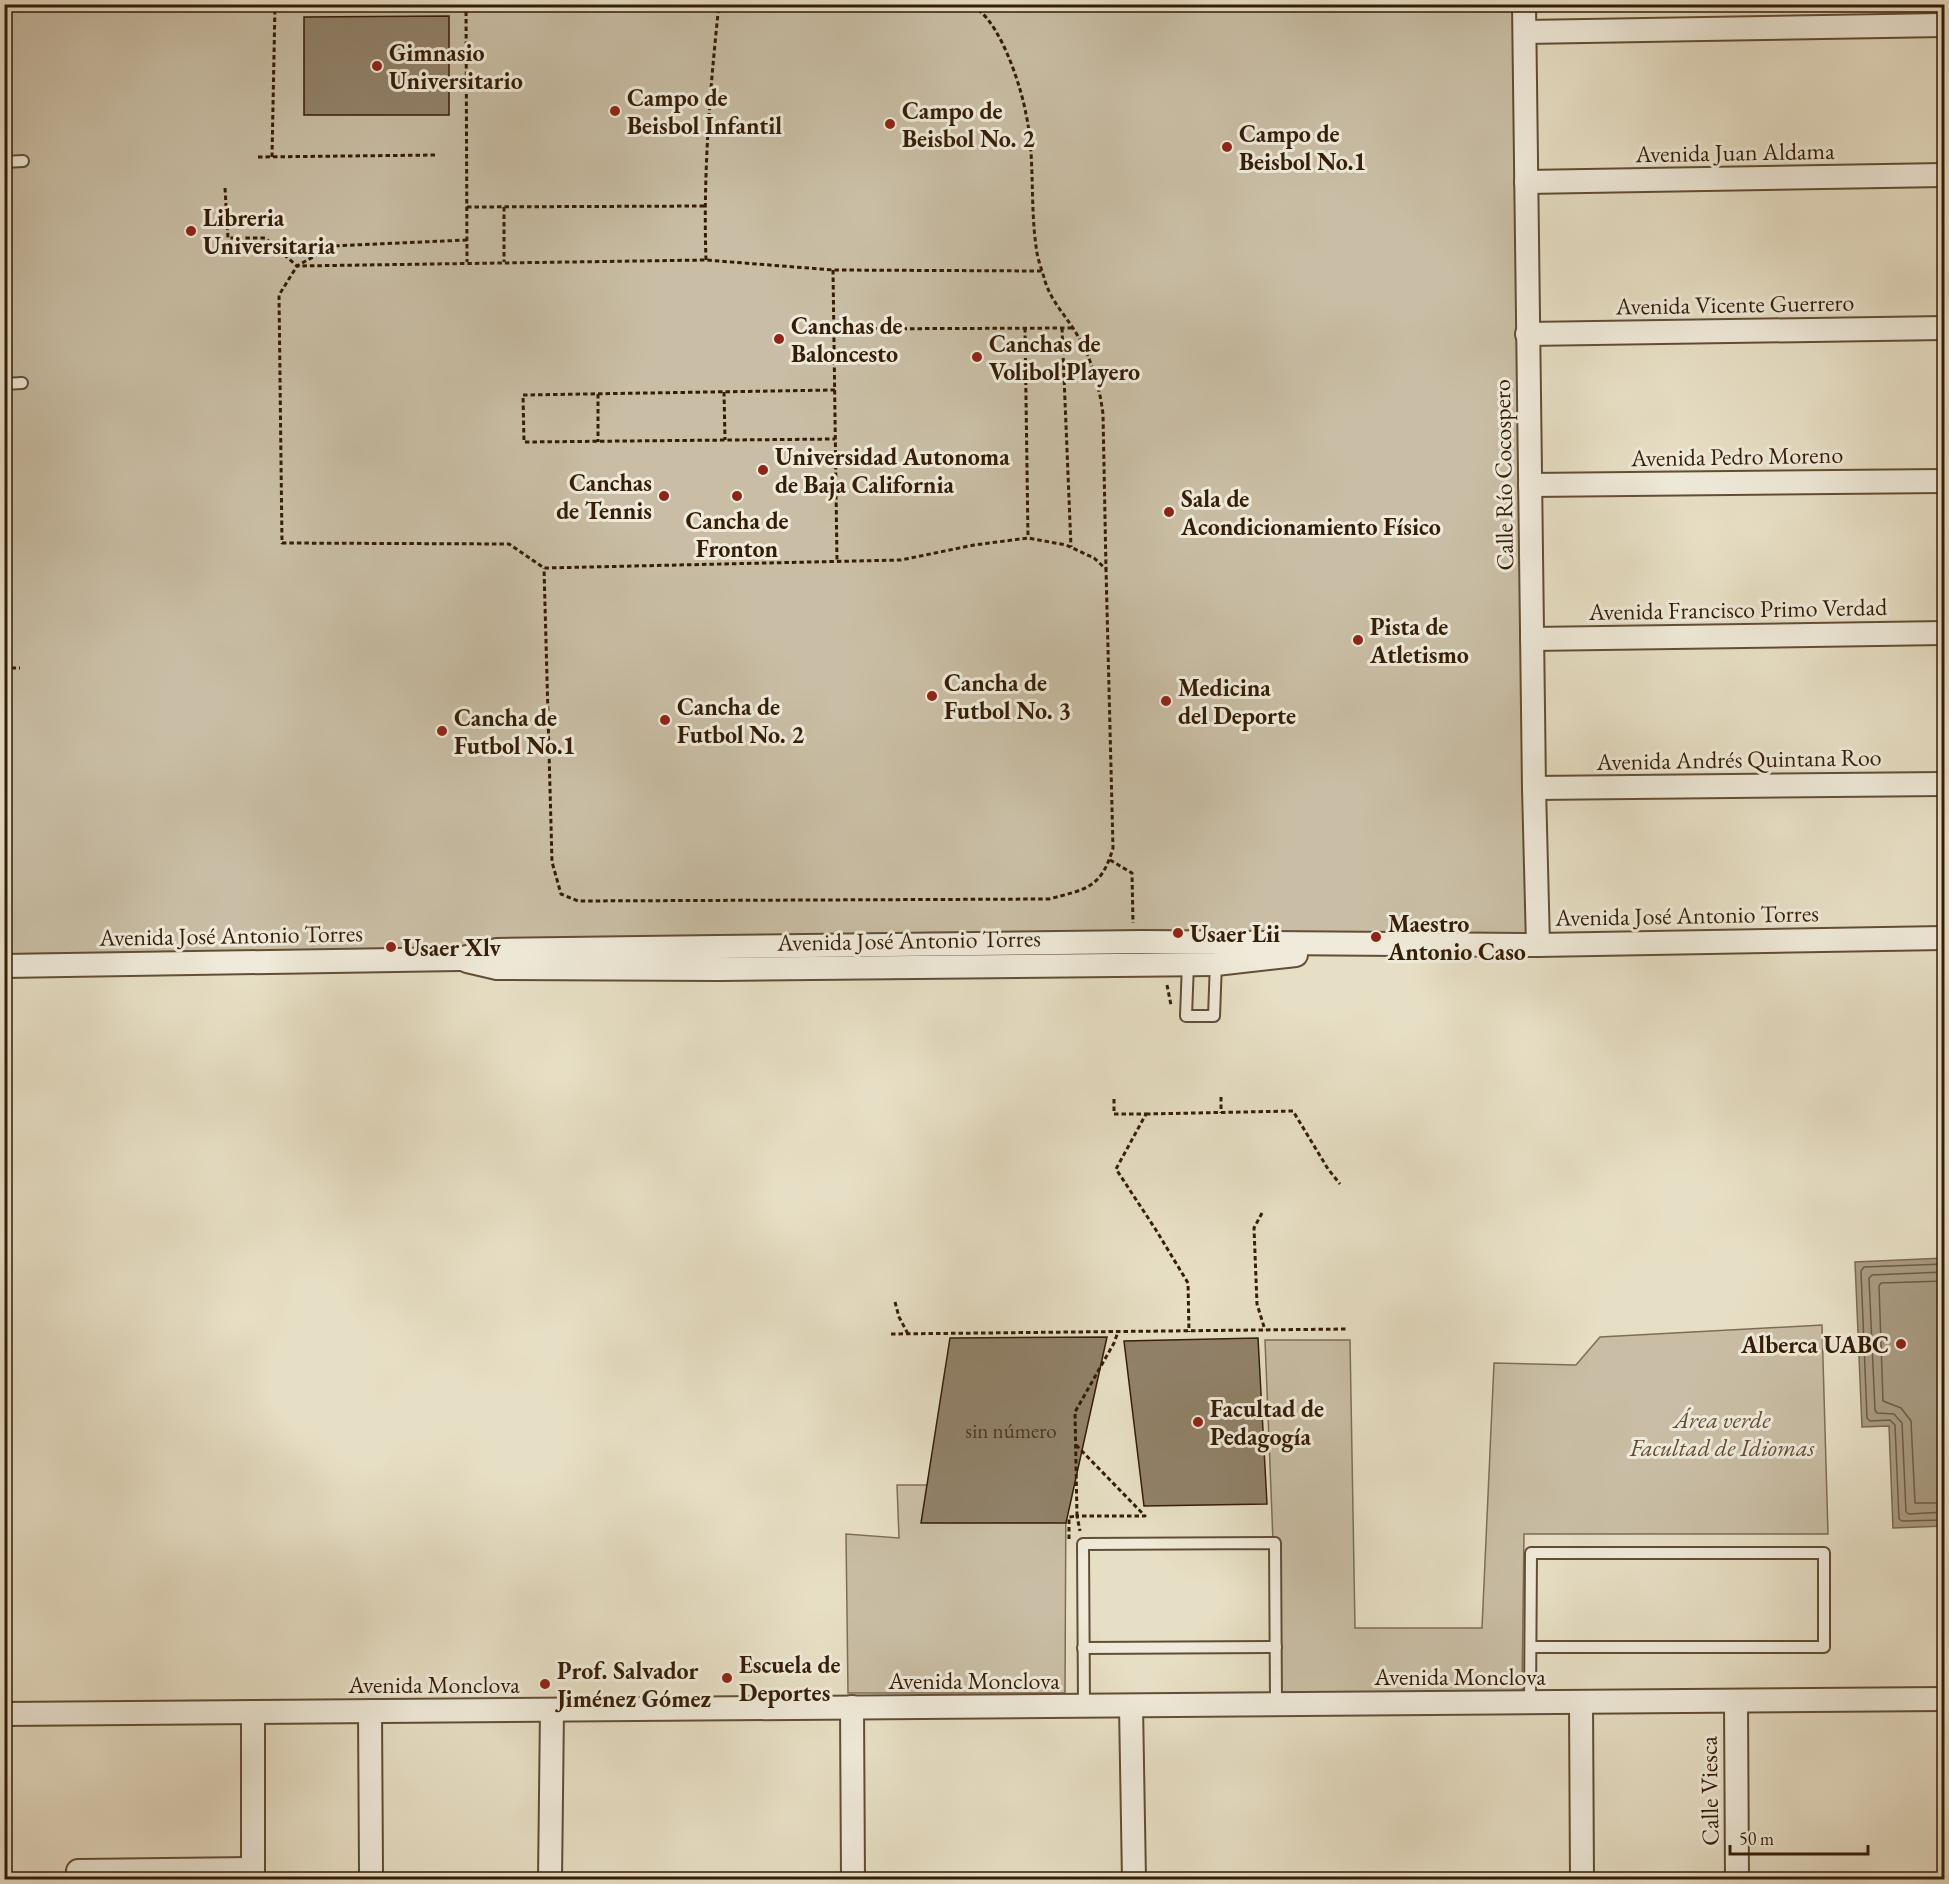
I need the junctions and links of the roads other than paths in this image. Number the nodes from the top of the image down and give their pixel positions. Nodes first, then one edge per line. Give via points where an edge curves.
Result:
1 (1524, 4) edge
2 (1944, 25) edge
3 (1525, 32) junction
4 (23, 161) dead end
5 (4, 162) edge
6 (1944, 175) edge
7 (1526, 182) junction
8 (1944, 328) edge
9 (1527, 334) junction
10 (22, 383) dead end
11 (4, 384) edge
12 (1944, 481) edge
13 (1530, 485) junction
14 (1944, 633) edge
15 (1532, 639) junction
16 (1944, 784) edge
17 (1534, 788) junction
18 (1944, 938) edge
19 (1538, 945) junction
20 (1188, 953) junction
21 (1216, 953) junction
22 (4, 966) edge
23 (1276, 1647) junction
24 (1531, 1647) junction
25 (1083, 1648) junction
26 (1944, 1700) edge
27 (1736, 1701) junction
28 (1530, 1702) junction
29 (1581, 1702) junction
30 (1276, 1704) junction
31 (1084, 1706) junction
32 (1131, 1706) junction
33 (852, 1707) junction
34 (552, 1710) junction
35 (370, 1711) junction
36 (253, 1712) junction
37 (4, 1714) edge
38 (78, 1871) dead end
39 (370, 1871) dead end
40 (253, 1874) edge
41 (550, 1880) edge
42 (854, 1880) edge
43 (1134, 1880) edge
44 (1582, 1880) edge
45 (1737, 1880) edge

1 - 3 street, Calle Río Cocospero
2 - 3 street
3 - 7 street, Calle Río Cocospero
4 - 5 lane
6 - 7 street, Avenida Juan Aldama
7 - 9 street, Calle Río Cocospero
8 - 9 street, Avenida Vicente Guerrero
9 - 13 street, Calle Río Cocospero
10 - 11 lane
12 - 13 street, Avenida Pedro Moreno
13 - 15 street, Calle Río Cocospero
14 - 15 street, Avenida Francisco Primo Verdad
15 - 17 street, Calle Río Cocospero
16 - 17 street, Avenida Andrés Quintana Roo
17 - 19 street, Calle Río Cocospero
18 - 19 street, Avenida José Antonio Torres
19 - 21 street, Avenida José Antonio Torres via 1359,943
20 - 21 street, Avenida José Antonio Torres
20 - 21 lane via 1186,1016 1214,1016
20 - 22 street, Avenida José Antonio Torres via 718,958 497,950 459,959
23 - 25 lane
23 - 25 lane via 1275,1543 1229,1543 1083,1544
23 - 30 lane
24 - 24 lane via 1531,1553 1824,1553 1824,1647
24 - 28 lane
25 - 31 lane
26 - 27 street, Avenida Monclova
27 - 29 street, Avenida Monclova
27 - 45 street, Calle Viesca
28 - 29 street, Avenida Monclova
28 - 30 street, Avenida Monclova
29 - 44 street
30 - 32 street, Avenida Monclova
31 - 32 street, Avenida Monclova
31 - 33 street, Avenida Monclova
32 - 43 street
33 - 34 street, Avenida Monclova
33 - 42 street
34 - 35 street, Avenida Monclova
34 - 41 street
35 - 36 street, Avenida Monclova
35 - 39 street
36 - 37 street, Avenida Monclova
36 - 40 street
38 - 40 street

